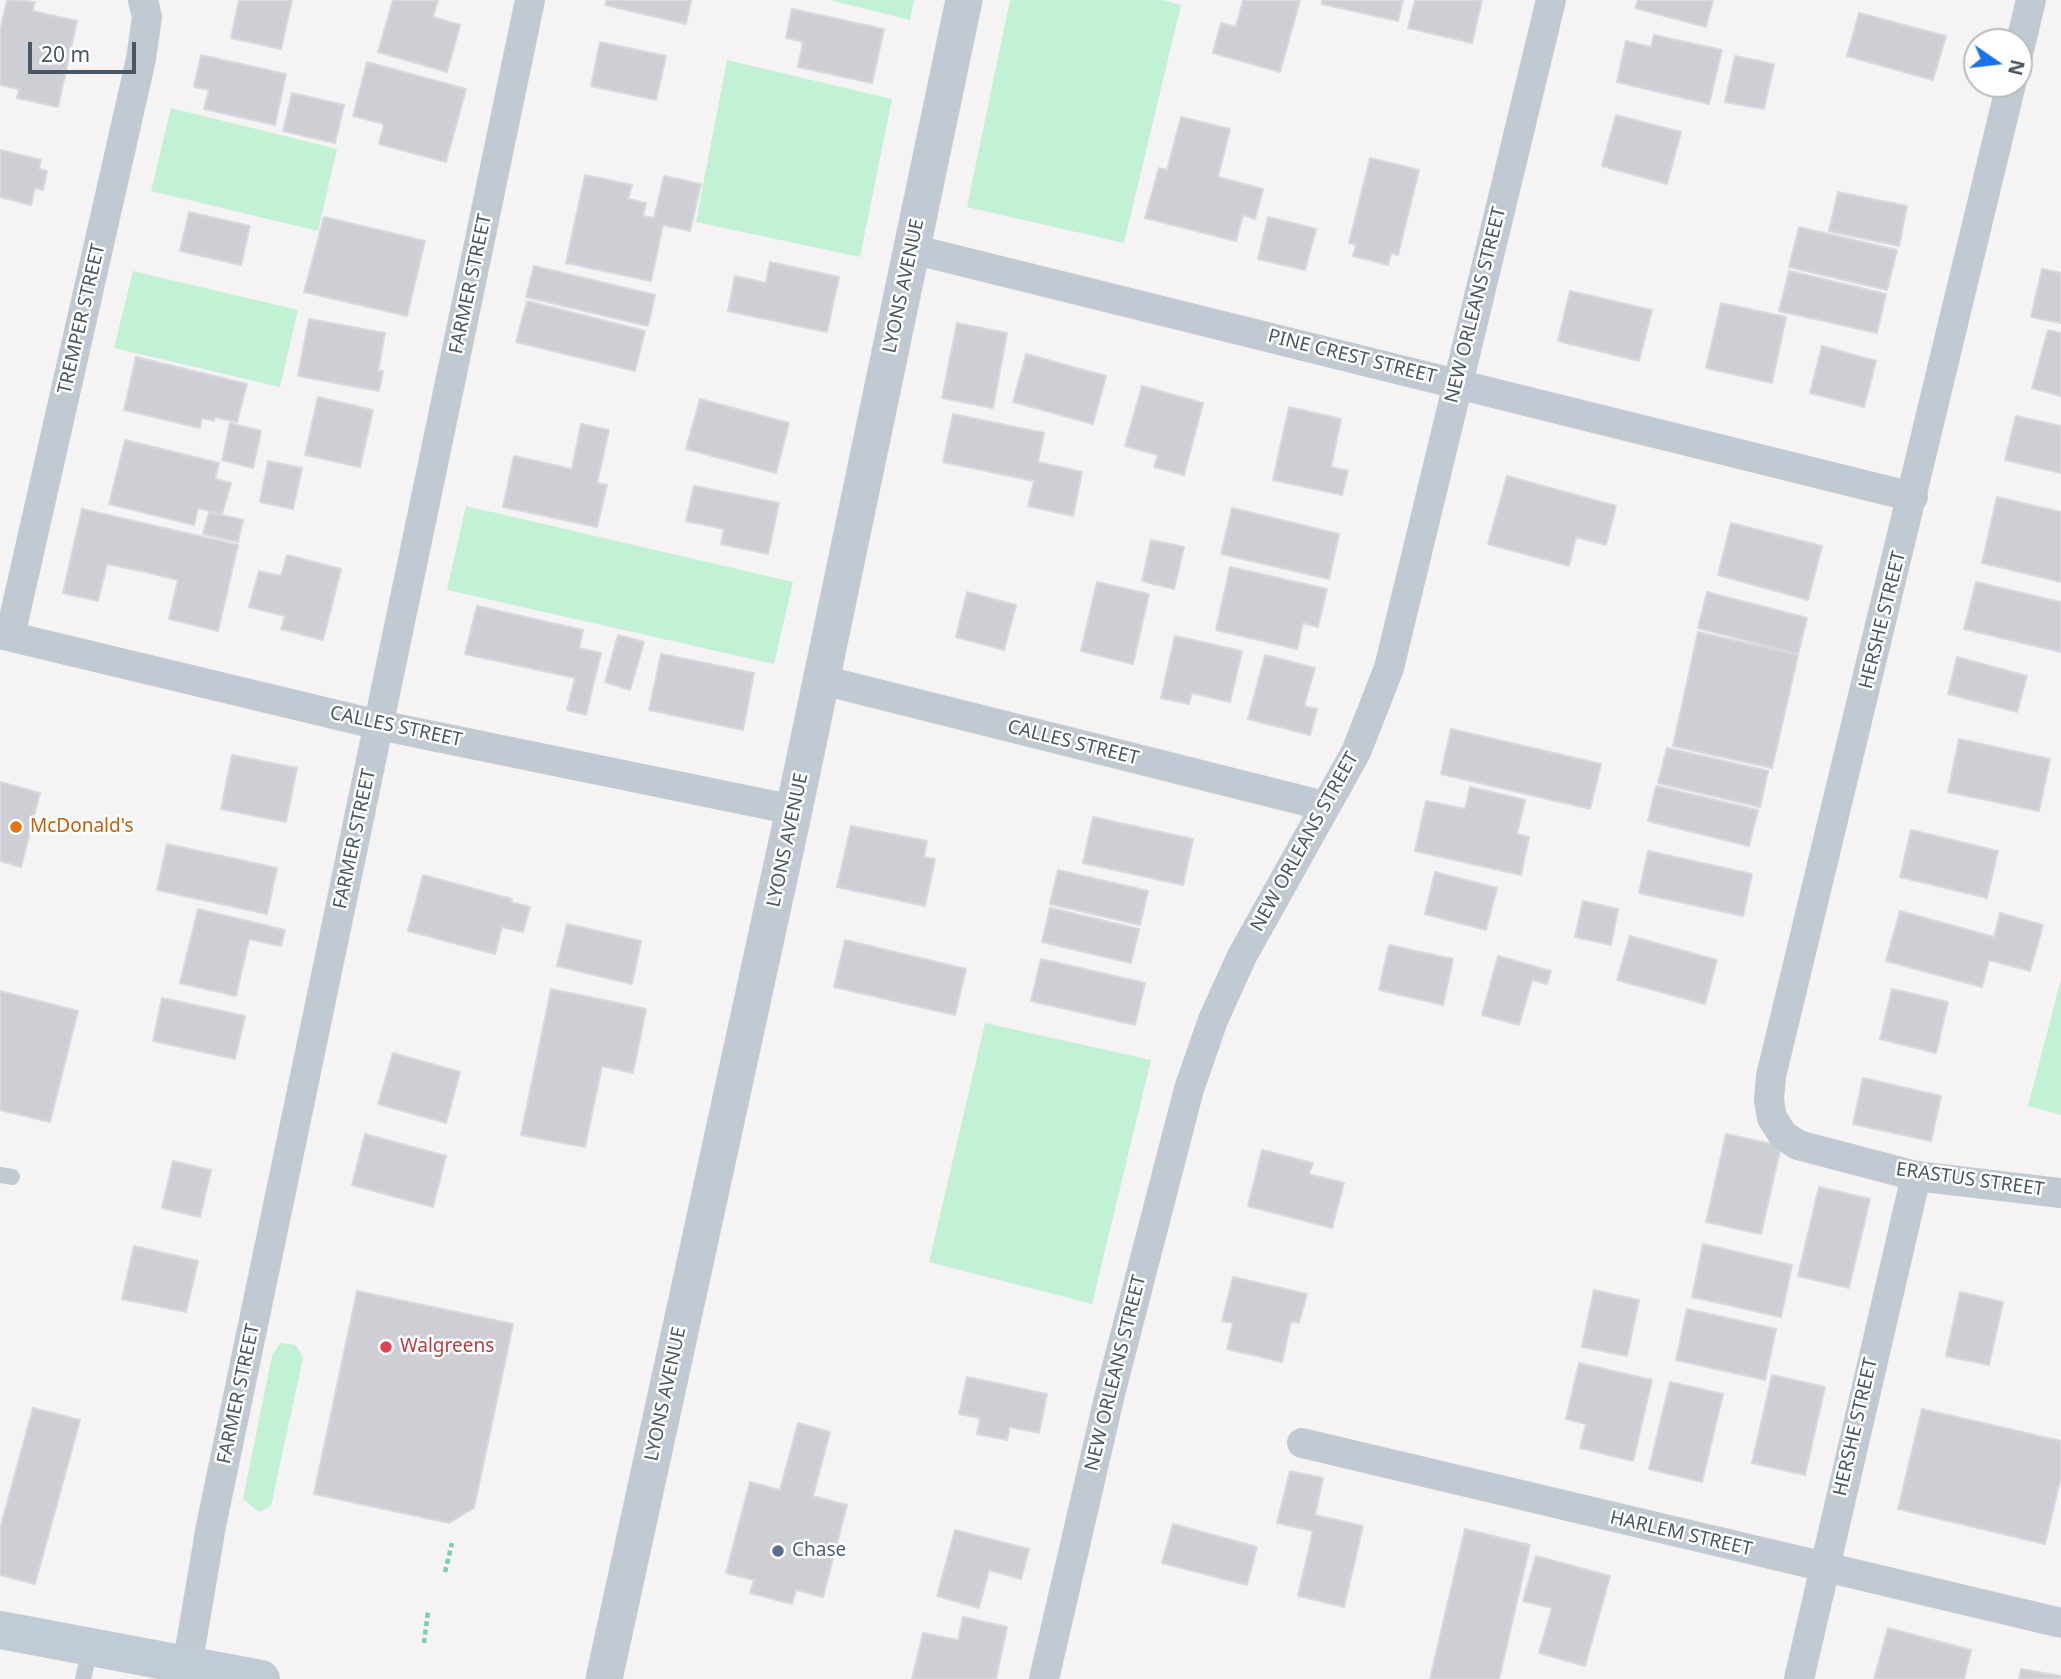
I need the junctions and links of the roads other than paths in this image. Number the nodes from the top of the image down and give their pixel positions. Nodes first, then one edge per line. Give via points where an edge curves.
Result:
1 (143, 0) edge
2 (530, 0) edge
3 (964, 0) edge
4 (1551, 0) edge
5 (2031, 0) edge
6 (2024, 28) edge
7 (2008, 98) edge
8 (912, 249) junction
9 (1458, 382) junction
10 (1913, 497) junction
11 (5, 635) edge
12 (822, 680) junction
13 (379, 725) junction
14 (1325, 806) junction
15 (794, 810) junction
16 (1798, 1145) joint
17 (1916, 1176) junction
18 (2061, 1193) edge
19 (1302, 1443) dead end
20 (1823, 1568) junction
21 (2061, 1623) edge
22 (0, 1630) edge
23 (86, 1663) edge
24 (186, 1673) edge
25 (261, 1679) edge
26 (604, 1679) edge
27 (1044, 1679) edge
28 (1799, 1679) edge

1 - 11 street, TREMPER STREET via 147,17 141,60
2 - 13 street, FARMER STREET
3 - 8 street, LYONS AVENUE
4 - 9 street, NEW ORLEANS STREET
5 - 6 street
7 - 10 street, HERSHE STREET
8 - 9 street, PINE CREST STREET
8 - 12 street, LYONS AVENUE
9 - 10 street, PINE CREST STREET
9 - 14 street, NEW ORLEANS STREET via 1389,668 1356,752
10 - 16 street, HERSHE STREET via 1771,1076 1772,1118 1783,1135
11 - 13 street, CALLES STREET
12 - 14 street, CALLES STREET
12 - 15 street, LYONS AVENUE
13 - 15 street, CALLES STREET
13 - 24 street, FARMER STREET via 211,1526
14 - 27 street, NEW ORLEANS STREET via 1242,956 1189,1089 1110,1394
15 - 26 street, LYONS AVENUE
16 - 17 street, ERASTUS STREET
17 - 18 street, ERASTUS STREET
17 - 20 street, HERSHE STREET
19 - 20 street, HARLEM STREET
20 - 21 street, HARLEM STREET
20 - 28 street, HERSHE STREET
22 - 23 main road
23 - 24 main road
24 - 25 main road

